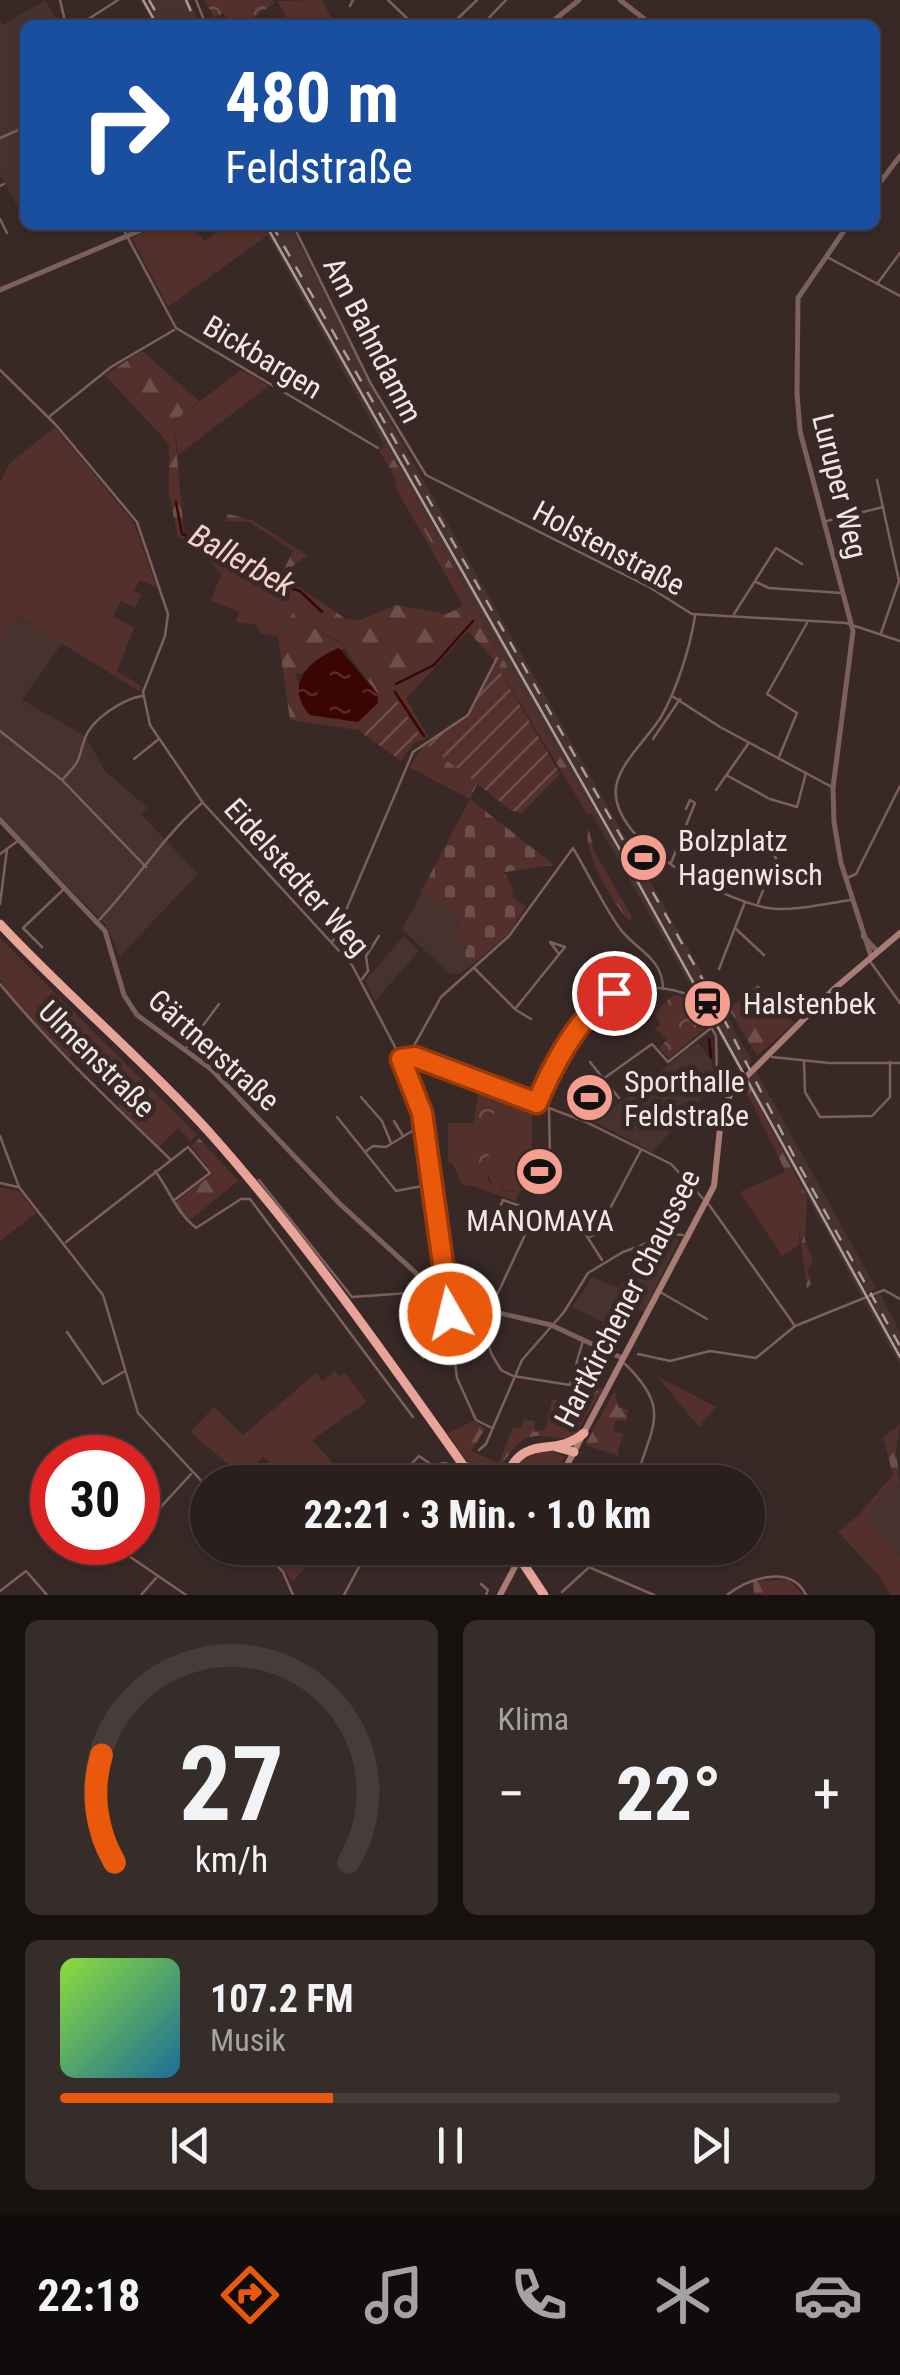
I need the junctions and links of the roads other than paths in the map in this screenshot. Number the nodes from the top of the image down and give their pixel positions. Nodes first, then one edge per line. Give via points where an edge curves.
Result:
1 (118, 0) edge
2 (353, 0) edge
3 (388, 0) edge
4 (478, 0) edge
5 (506, 0) edge
6 (579, 0) edge
7 (620, 0) edge
8 (350, 6) dead end
9 (87, 20) edge
10 (409, 20) edge
11 (456, 20) edge
12 (487, 20) edge
13 (554, 20) edge
14 (646, 20) edge
15 (900, 156) edge
16 (880, 182) edge
17 (0, 219) edge
18 (123, 230) edge
19 (141, 230) edge
20 (295, 230) edge
21 (844, 230) edge
22 (8, 233) dead end
23 (126, 236) junction
24 (900, 253) edge
25 (825, 256) junction
26 (878, 284) junction
27 (0, 290) edge
28 (900, 296) edge
29 (176, 328) junction
30 (0, 370) edge
31 (48, 417) junction
32 (378, 448) dead end
33 (422, 471) joint
34 (877, 480) dead end
35 (883, 507) junction
36 (826, 521) junction
37 (802, 564) dead end
38 (755, 581) junction
39 (900, 581) edge
40 (843, 593) junction
41 (695, 614) junction
42 (732, 616) junction
43 (808, 620) junction
44 (852, 624) junction
45 (881, 634) junction
46 (900, 640) edge
47 (497, 658) dead end
48 (671, 695) junction
49 (143, 696) junction
50 (680, 699) junction
51 (0, 731) edge
52 (159, 739) junction
53 (653, 739) dead end
54 (748, 742) junction
55 (778, 758) junction
56 (134, 759) dead end
57 (806, 773) junction
58 (727, 776) junction
59 (62, 780) junction
60 (900, 786) edge
61 (834, 788) junction
62 (716, 790) dead end
63 (203, 803) junction
64 (686, 808) dead end
65 (0, 820) edge
66 (18, 840) junction
67 (751, 840) dead end
68 (7, 849) junction
69 (0, 854) edge
70 (670, 864) junction
71 (146, 868) junction
72 (846, 878) junction
73 (66, 887) junction
74 (746, 900) junction
75 (852, 900) junction
76 (0, 904) edge
77 (758, 904) junction
78 (98, 921) junction
79 (0, 924) edge
80 (735, 928) junction
81 (0, 932) edge
82 (900, 933) edge
83 (379, 936) dead end
84 (332, 942) junction
85 (42, 947) dead end
86 (559, 954) dead end
87 (764, 955) dead end
88 (872, 955) junction
89 (474, 968) junction
90 (719, 970) dead end
91 (361, 980) junction
92 (0, 984) edge
93 (663, 989) junction
94 (219, 1004) dead end
95 (900, 1004) edge
96 (515, 1009) junction
97 (531, 1019) dead end
98 (712, 1027) junction
99 (186, 1048) junction
100 (768, 1053) junction
101 (409, 1055) junction
102 (401, 1059) junction
103 (590, 1062) dead end
104 (804, 1062) junction
105 (890, 1062) junction
106 (900, 1062) edge
107 (603, 1078) junction
108 (731, 1092) junction
109 (361, 1097) dead end
110 (619, 1098) dead end
111 (537, 1103) junction
112 (550, 1108) junction
113 (336, 1117) dead end
114 (394, 1120) dead end
115 (423, 1124) junction
116 (0, 1136) edge
117 (404, 1136) junction
118 (391, 1144) junction
119 (642, 1149) junction
120 (365, 1152) junction
121 (550, 1158) dead end
122 (170, 1159) junction
123 (154, 1172) junction
124 (259, 1180) dead end
125 (0, 1182) edge
126 (429, 1185) junction
127 (19, 1187) junction
128 (704, 1199) junction
129 (172, 1202) junction
130 (533, 1210) junction
131 (492, 1225) dead end
132 (684, 1236) junction
133 (590, 1237) junction
134 (65, 1243) junction
135 (602, 1262) junction
136 (434, 1290) junction
137 (659, 1292) junction
138 (900, 1299) edge
139 (448, 1300) junction
140 (480, 1308) junction
141 (490, 1310) junction
142 (707, 1319) dead end
143 (450, 1324) junction
144 (551, 1325) junction
145 (795, 1326) junction
146 (67, 1332) dead end
147 (584, 1338) junction
148 (638, 1354) dead end
149 (422, 1358) dead end
150 (624, 1361) junction
151 (125, 1370) junction
152 (513, 1376) junction
153 (413, 1417) dead end
154 (492, 1428) junction
155 (584, 1433) joint
156 (568, 1449) junction
157 (479, 1450) dead end
158 (453, 1452) junction
159 (568, 1464) edge
160 (410, 1465) edge
161 (447, 1465) edge
162 (459, 1465) edge
163 (461, 1465) edge
164 (468, 1465) edge
165 (512, 1465) edge
166 (640, 1465) edge
167 (190, 1471) edge
168 (190, 1475) edge
169 (160, 1508) edge
170 (142, 1565) edge
171 (276, 1565) edge
172 (360, 1565) edge
173 (514, 1565) edge
174 (526, 1565) edge
175 (530, 1565) edge
176 (595, 1565) edge
177 (592, 1568) junction
178 (158, 1576) junction
179 (480, 1584) dead end
180 (2, 1590) edge
181 (549, 1594) edge
182 (10, 1595) edge
183 (48, 1595) edge
184 (140, 1595) edge
185 (186, 1595) edge
186 (293, 1595) edge
187 (344, 1595) edge
188 (486, 1595) edge
189 (500, 1595) edge
190 (654, 1595) edge
191 (727, 1595) edge
192 (806, 1595) edge

1 - 9 street
2 - 8 street
3 - 10 street
4 - 11 street
5 - 12 street
6 - 13 street
7 - 14 street
15 - 16 street
17 - 22 street
18 - 23 street, Bickbargen
19 - 23 street
20 - 33 street, Am Bahndamm
21 - 25 street, Luruper Weg
23 - 27 street
23 - 29 street, Bickbargen
24 - 26 street
25 - 26 street
25 - 36 street, Luruper Weg via 798,301 797,374 800,431
26 - 28 street
29 - 31 street via 111,367
29 - 32 street, Bickbargen
30 - 31 street
31 - 49 street via 134,516 166,604 167,630
33 - 41 street, Holstenstraße
34 - 35 street
35 - 36 street
35 - 39 street
36 - 40 street, Luruper Weg
37 - 38 street via 776,548
38 - 40 street, Luruper Weg via 769,588
38 - 42 street
39 - 45 street
40 - 44 street, Luruper Weg
41 - 42 street
41 - 48 street, Holstenstraße
42 - 43 street
43 - 44 street
43 - 55 street via 767,694 797,713
44 - 45 street
44 - 61 street, Luruper Weg
45 - 46 street
47 - 84 street via 468,714 414,752
48 - 50 street
48 - 70 street, Holstenstraße via 616,792 639,839
49 - 52 street, Eidelstedter Weg
49 - 59 street via 101,719 85,736 83,758
50 - 53 street
50 - 54 street
51 - 59 street
52 - 56 street
52 - 63 street, Eidelstedter Weg
54 - 55 street
54 - 58 street
55 - 57 street
57 - 58 street via 796,806
57 - 61 street
58 - 62 street
59 - 71 street
60 - 72 street via 856,874
61 - 72 street, Luruper Weg
63 - 71 street via 171,831
63 - 84 street, Eidelstedter Weg
64 - 70 street via 695,802
65 - 66 street, Gärtnerstraße
66 - 68 street
66 - 73 street, Gärtnerstraße
67 - 77 street via 768,846 776,858
68 - 69 street
68 - 76 street
70 - 74 street
71 - 78 street
72 - 75 street, Luruper Weg
73 - 78 street, Gärtnerstraße
73 - 85 street via 24,928
74 - 77 street
74 - 80 street
75 - 77 street
75 - 88 street, Luruper Weg
78 - 99 street, Gärtnerstraße via 128,1002
79 - 158 highway via 236,1164 326,1274
80 - 87 street
80 - 90 street
81 - 162 highway via 232,1167
82 - 88 main road, Hartkirchener Chaussee
83 - 91 street
84 - 91 street, Eidelstedter Weg
86 - 96 street
88 - 95 street
88 - 100 main road, Hartkirchener Chaussee
89 - 93 street via 509,936 573,848 620,930 650,955
89 - 96 street
89 - 101 street via 441,998
91 - 102 street, Eidelstedter Weg
92 - 122 street, Ulmenstraße via 52,1045
93 - 98 street via 693,996
93 - 111 street via 636,986 605,999 560,1056
94 - 99 street
96 - 97 street
98 - 107 street via 668,1062 652,1044
98 - 108 street via 717,1076
99 - 136 street, Gärtnerstraße
100 - 104 street
100 - 108 main road, Hartkirchener Chaussee
101 - 102 street
101 - 111 street
102 - 115 street, Eidelstedter Weg
103 - 107 street
104 - 105 street
104 - 105 street via 804,1092 820,1117 872,1116 890,1096
105 - 106 street
107 - 110 street
108 - 128 main road, Hartkirchener Chaussee via 716,1179
109 - 118 street
111 - 112 street
112 - 119 street
112 - 121 street
113 - 120 street
114 - 117 street
115 - 117 street
115 - 126 street, Eidelstedter Weg
116 - 127 street
117 - 118 street
118 - 120 street
119 - 128 street via 671,1164
119 - 133 street
120 - 126 street via 396,1191
122 - 123 street
122 - 129 street via 188,1146 210,1173
123 - 129 street
123 - 134 street
124 - 136 street via 352,1297 424,1296
125 - 127 street
126 - 139 street, Eidelstedter Weg
127 - 134 street
128 - 132 main road, Hartkirchener Chaussee
128 - 145 street
129 - 153 street via 199,1229 241,1198 250,1200
130 - 131 street via 503,1200
130 - 133 street via 562,1216
130 - 141 street
132 - 135 street via 672,1234
132 - 137 main road, Hartkirchener Chaussee
133 - 135 street
134 - 151 street via 103,1296
135 - 144 street
136 - 139 street, Gärtnerstraße
137 - 142 street
137 - 150 main road, Hartkirchener Chaussee
138 - 145 street via 884,1290
139 - 140 street
139 - 143 street, Eidelstedter Weg
140 - 141 street
140 - 152 street via 491,1354
141 - 144 street
143 - 149 street via 411,1328
143 - 154 street, Eidelstedter Weg via 457,1378 478,1422
144 - 147 street
144 - 152 street
145 - 148 street via 756,1358 710,1351 670,1361
146 - 151 street via 103,1384
147 - 150 street
147 - 152 street via 570,1385
150 - 155 main road, Hartkirchener Chaussee
150 - 166 street via 649,1386 656,1404
151 - 167 street via 144,1422
152 - 154 street
154 - 157 street
155 - 156 highway
156 - 159 highway
156 - 165 highway via 528,1448
158 - 163 highway
158 - 164 highway
160 - 161 street via 419,1456
168 - 169 street
170 - 178 street
171 - 186 street
172 - 187 street
173 - 189 main road, bridge
174 - 181 highway
175 - 181 highway
176 - 177 street
177 - 181 street via 572,1590
177 - 190 street
178 - 184 street
178 - 185 street
179 - 188 street
180 - 182 street
180 - 183 street via 26,1571
191 - 192 street via 750,1579 790,1578

